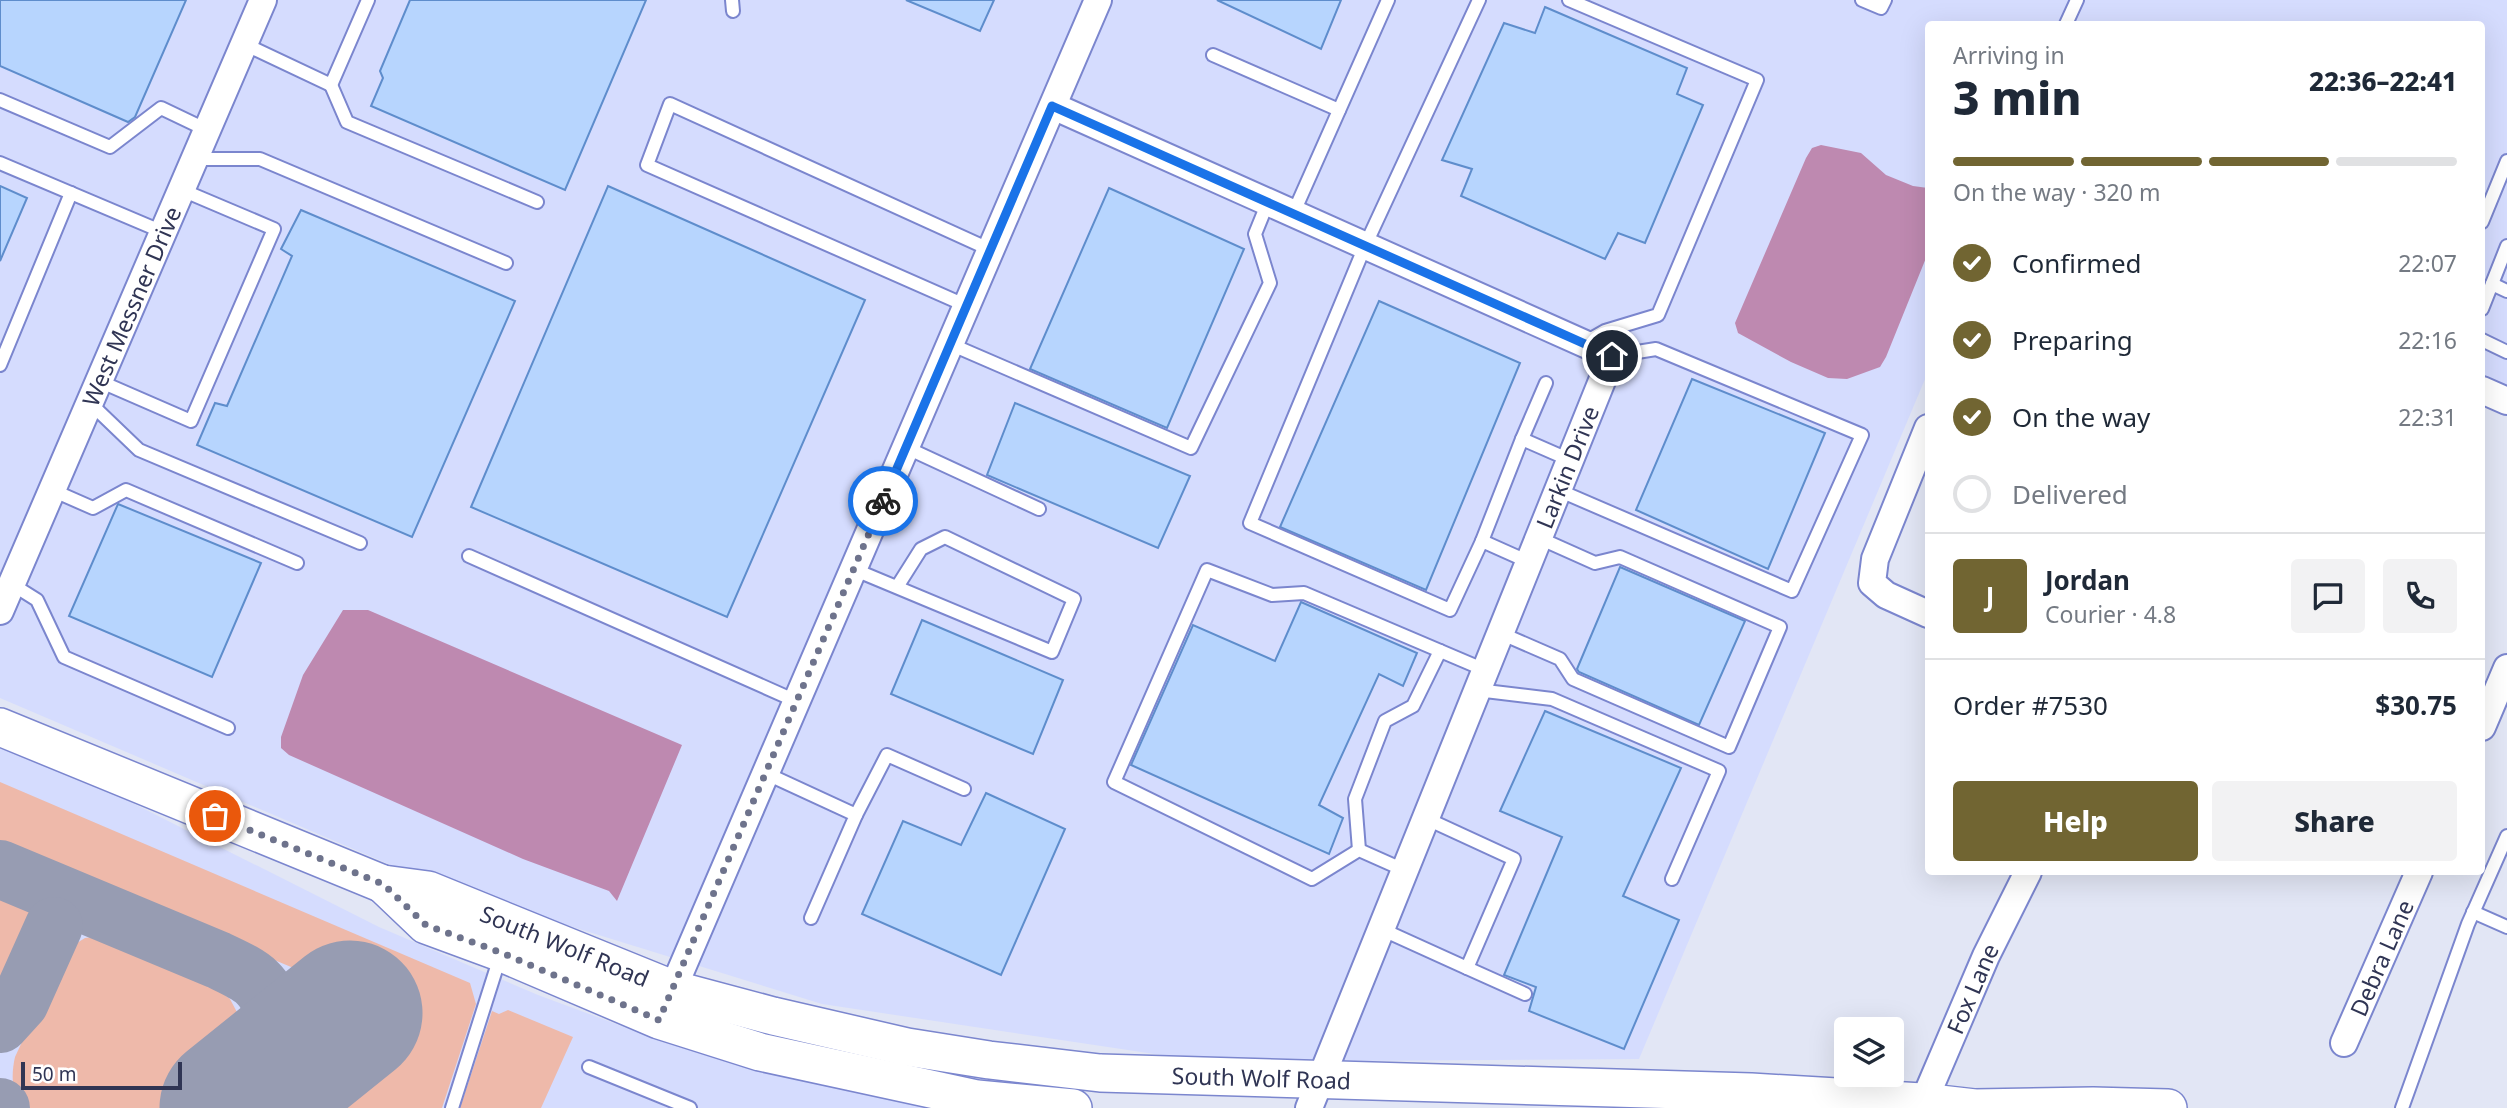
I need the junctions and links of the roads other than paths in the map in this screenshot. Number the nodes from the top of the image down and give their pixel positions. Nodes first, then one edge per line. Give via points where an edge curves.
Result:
1 (263, 0) edge
2 (368, 0) edge
3 (1098, 0) edge
4 (1388, 0) edge
5 (1479, 0) edge
6 (1569, 0) edge
7 (1861, 0) edge
8 (1885, 0) edge
9 (2077, 0) edge
10 (2067, 21) edge
11 (244, 44) junction
12 (1213, 55) dead end
13 (331, 86) junction
14 (0, 100) edge
15 (1052, 106) junction
16 (1339, 110) junction
17 (207, 130) junction
18 (195, 159) junction
19 (2507, 162) edge
20 (0, 163) edge
21 (182, 190) junction
22 (71, 193) junction
23 (537, 202) dead end
24 (1268, 202) junction
25 (1293, 214) junction
26 (2485, 215) edge
27 (163, 232) junction
28 (1366, 246) junction
29 (2507, 246) edge
30 (991, 250) junction
31 (506, 263) dead end
32 (2491, 284) junction
33 (2507, 291) edge
34 (2485, 301) edge
35 (967, 306) junction
36 (2485, 341) edge
37 (1584, 343) junction
38 (950, 344) junction
39 (2507, 352) edge
40 (1612, 356) junction
41 (0, 365) edge
42 (1546, 383) dead end
43 (2485, 391) edge
44 (94, 392) junction
45 (2507, 401) edge
46 (1925, 435) edge
47 (1522, 439) junction
48 (905, 447) junction
49 (1570, 460) junction
50 (52, 490) junction
51 (1558, 490) junction
52 (1039, 509) dead end
53 (1482, 541) junction
54 (360, 543) dead end
55 (1534, 550) junction
56 (469, 556) dead end
57 (297, 563) dead end
58 (853, 569) junction
59 (6, 581) edge
60 (897, 587) junction
61 (0, 611) edge
62 (1925, 613) edge
63 (1500, 633) junction
64 (1440, 651) junction
65 (2507, 667) edge
66 (1481, 680) junction
67 (796, 701) junction
68 (2485, 720) edge
69 (0, 727) edge
70 (228, 727) dead end
71 (765, 773) junction
72 (964, 789) dead end
73 (856, 815) junction
74 (1425, 818) junction
75 (2507, 836) edge
76 (1359, 850) junction
77 (1404, 870) junction
78 (2026, 875) edge
79 (2418, 875) edge
80 (1672, 878) dead end
81 (383, 884) junction
82 (2473, 912) junction
83 (811, 918) dead end
84 (2507, 927) edge
85 (1381, 929) junction
86 (502, 953) junction
87 (1467, 968) junction
88 (1525, 994) dead end
89 (666, 1004) junction
90 (2344, 1043) dead end
91 (589, 1067) dead end
92 (1315, 1094) edge
93 (1921, 1105) edge
94 (452, 1108) edge
95 (690, 1108) edge
96 (1073, 1108) edge
97 (2168, 1108) edge
98 (2402, 1108) edge

1 - 11 street, West Messner Drive
2 - 13 lane
3 - 15 street
4 - 16 lane
5 - 28 lane
6 - 37 lane via 1757,80 1658,315 1605,331
7 - 8 lane via 1881,8
9 - 10 lane
11 - 13 lane
11 - 17 street, West Messner Drive
12 - 16 lane
13 - 23 lane via 347,122
14 - 17 lane via 110,147 162,108
15 - 24 street
15 - 30 street
16 - 25 lane
17 - 18 street, West Messner Drive
18 - 21 street, West Messner Drive
18 - 31 lane via 260,159
19 - 26 lane
20 - 22 lane
21 - 27 street, West Messner Drive
21 - 44 lane via 274,229 191,421
22 - 27 lane
22 - 41 lane
24 - 25 street
24 - 38 lane via 1255,234 1270,283 1191,448
25 - 28 street
27 - 44 street, West Messner Drive
28 - 37 street
28 - 53 lane via 1250,523 1450,610
29 - 32 lane
30 - 35 street
30 - 35 lane via 670,104 647,165
32 - 33 lane
32 - 34 lane
35 - 38 street
36 - 39 lane
37 - 40 street
38 - 48 street
40 - 49 street, Larkin Drive
40 - 51 lane via 1656,349 1862,435 1792,591
42 - 47 lane
43 - 45 street
44 - 50 street, West Messner Drive
44 - 54 lane via 139,450
46 - 62 street via 1875,559 1872,583 1886,595
47 - 49 lane
47 - 53 lane
48 - 52 lane
48 - 58 street
49 - 51 street, Larkin Drive
50 - 57 lane via 93,508 126,490
50 - 59 street, West Messner Drive
51 - 55 street, Larkin Drive
53 - 55 lane
55 - 63 street, Larkin Drive
55 - 63 lane via 1595,563 1620,557 1780,626 1729,747 1573,679 1560,659
56 - 67 lane
58 - 60 lane
58 - 67 street
59 - 61 street, West Messner Drive
59 - 70 lane via 37,600 64,657
60 - 60 lane via 1052,652 1074,599 945,537 921,548
63 - 66 street, Larkin Drive
64 - 66 lane
64 - 76 lane via 1413,706 1385,721 1354,799
64 - 76 lane via 1304,593 1272,595 1207,570 1114,782 1312,879
65 - 68 street
66 - 74 street, Larkin Drive
66 - 80 lane via 1552,699 1719,771
67 - 71 street
69 - 81 main road, South Wolf Road
71 - 73 lane
71 - 89 street
72 - 73 lane via 887,755
73 - 83 lane
74 - 77 street, Larkin Drive
74 - 87 lane via 1514,859
75 - 82 lane
76 - 77 lane
77 - 85 street, Larkin Drive
78 - 93 street, Fox Lane
79 - 90 street, Debra Lane
81 - 86 main road, South Wolf Road via 426,925
81 - 89 main road, South Wolf Road via 428,890
82 - 84 lane
82 - 98 lane
85 - 87 lane
85 - 92 street, Larkin Drive
86 - 89 main road, South Wolf Road
86 - 94 lane
87 - 88 lane
89 - 92 main road, South Wolf Road via 773,1016 989,1060
89 - 96 main road, South Wolf Road via 761,1052 977,1099
91 - 95 lane
92 - 93 main road, South Wolf Road via 1751,1092
93 - 97 main road, South Wolf Road

